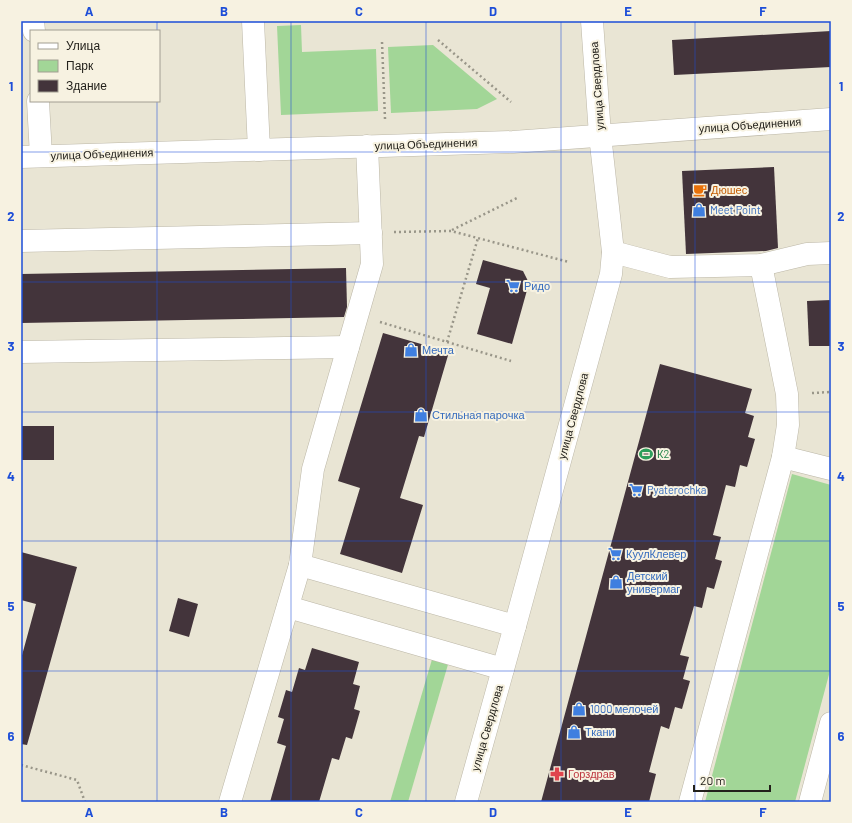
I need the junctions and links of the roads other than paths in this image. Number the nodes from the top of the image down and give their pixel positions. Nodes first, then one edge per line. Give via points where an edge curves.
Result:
1 (253, 21) edge
2 (592, 21) edge
3 (38, 102) edge
4 (831, 119) edge
5 (600, 135) junction
6 (367, 146) junction
7 (259, 150) junction
8 (31, 156) edge
9 (371, 233) junction
10 (21, 240) edge
11 (613, 252) junction
12 (831, 253) edge
13 (761, 266) junction
14 (348, 347) junction
15 (21, 352) edge
16 (783, 457) junction
17 (831, 469) edge
18 (300, 565) junction
19 (288, 607) junction
20 (516, 626) junction
21 (503, 669) junction
22 (831, 723) edge
23 (230, 802) edge
24 (466, 802) edge
25 (690, 802) edge
26 (810, 802) edge

1 - 7 street
2 - 5 street, улица Свердлова
3 - 8 street
4 - 5 street, улица Объединения
5 - 6 street, улица Объединения via 513,142
5 - 11 street, улица Свердлова
6 - 7 street, улица Объединения
6 - 9 street
7 - 8 street, улица Объединения
9 - 10 street
9 - 14 street via 372,264
11 - 13 street via 670,267
11 - 20 street, улица Свердлова via 609,282
12 - 13 street via 807,254
13 - 16 street via 787,394 788,424
14 - 15 street
14 - 18 street via 312,469
16 - 17 street
16 - 25 street
18 - 19 street
18 - 20 street
19 - 21 street
19 - 23 street
20 - 21 street, улица Свердлова
21 - 24 street, улица Свердлова
22 - 26 street

